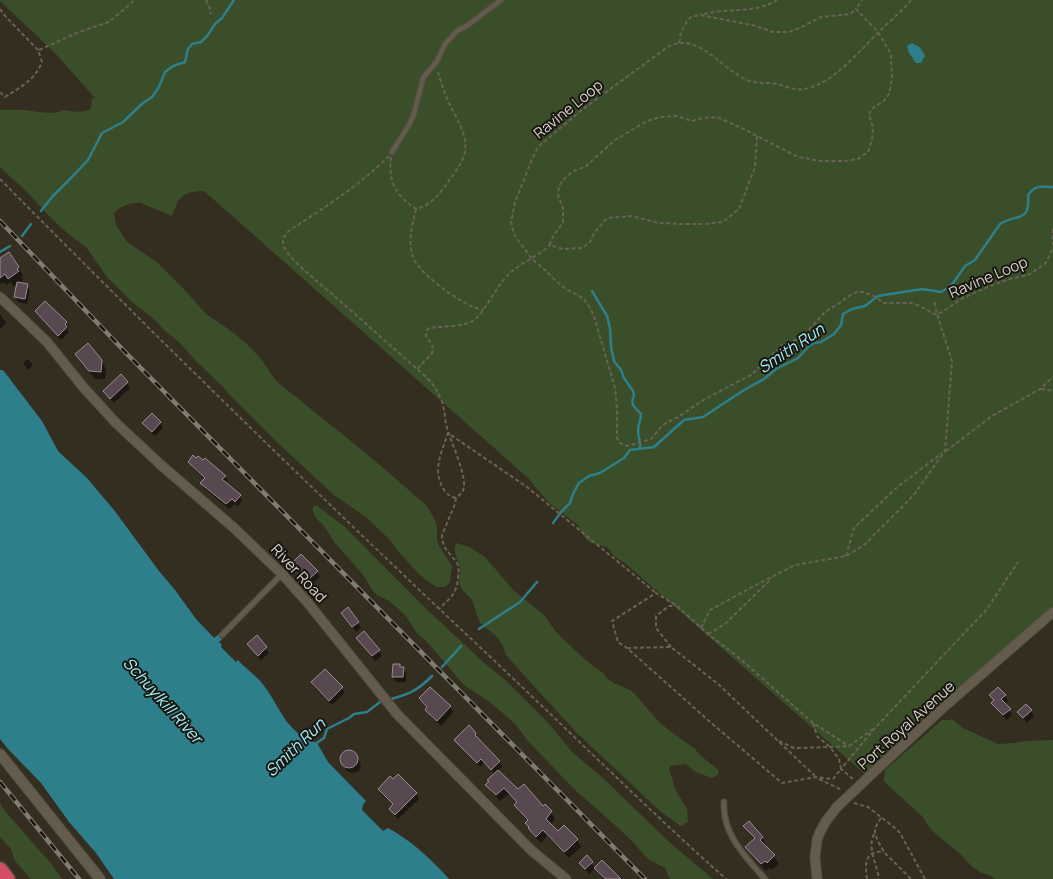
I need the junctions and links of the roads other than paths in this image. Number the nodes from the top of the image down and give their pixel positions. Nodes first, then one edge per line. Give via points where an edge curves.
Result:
1 (501, 0) edge
2 (392, 152) road end
3 (0, 297) edge
4 (282, 574) junction
5 (1053, 612) edge
6 (222, 635) dead end
7 (0, 754) edge
8 (724, 802) dead end
9 (0, 870) edge
10 (7, 879) edge
11 (100, 879) edge
12 (566, 879) edge
13 (765, 879) edge
14 (817, 879) edge

1 - 2 lane via 457,31 445,44 437,61 423,78 414,114
3 - 4 street, River Road via 47,342 116,423
4 - 6 lane
4 - 12 street, River Road via 397,714 531,850
5 - 14 street, Port Royal Avenue via 946,705 831,815 816,845
7 - 11 street
8 - 13 lane via 725,819 733,840
9 - 10 highway

